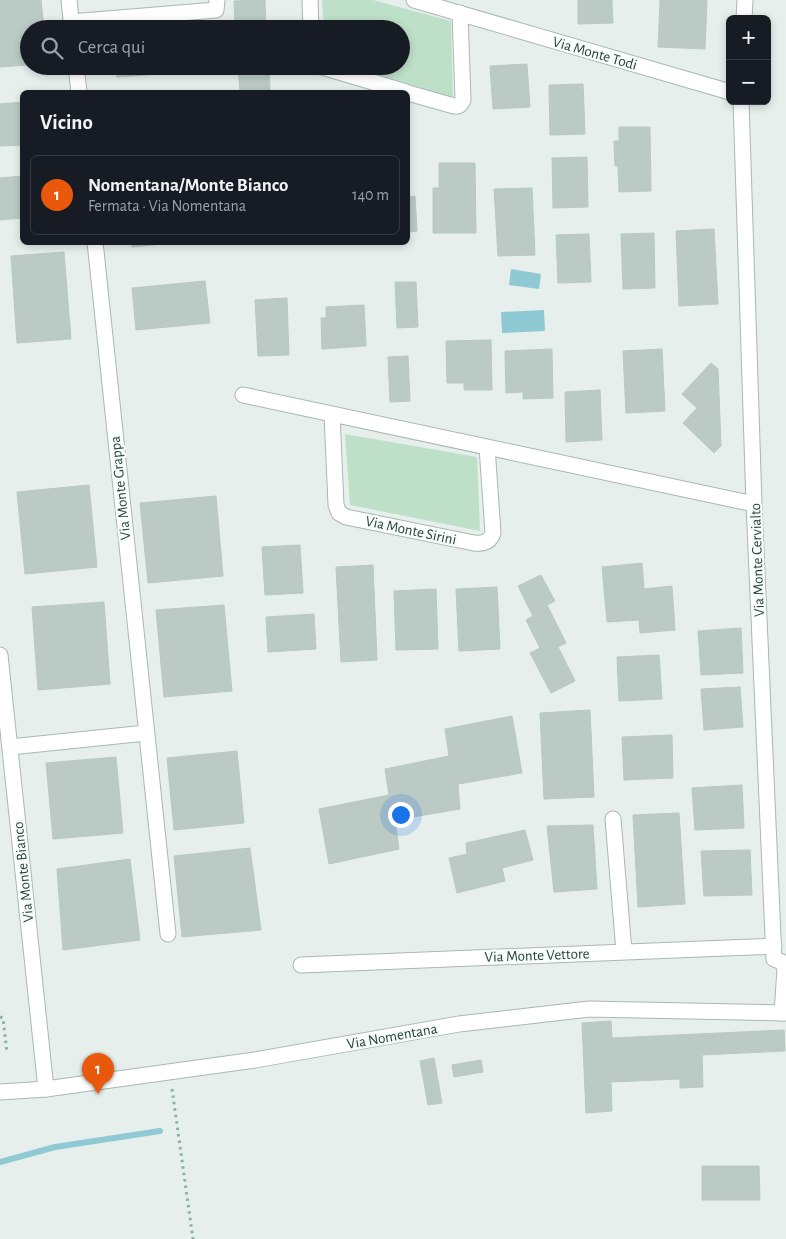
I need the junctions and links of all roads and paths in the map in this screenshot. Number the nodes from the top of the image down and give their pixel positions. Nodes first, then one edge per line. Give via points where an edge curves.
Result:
1 (69, 0) edge
2 (217, 0) edge
3 (310, 0) edge
4 (414, 0) edge
5 (745, 0) edge
6 (460, 13) junction
7 (744, 15) edge
8 (71, 20) edge
9 (120, 20) edge
10 (311, 20) edge
11 (77, 75) edge
12 (348, 75) edge
13 (79, 90) edge
14 (397, 90) edge
15 (726, 91) edge
16 (410, 94) edge
17 (741, 105) edge
18 (94, 245) edge
19 (243, 395) dead end
20 (332, 414) junction
21 (486, 447) junction
22 (754, 504) junction
23 (0, 655) edge
24 (146, 733) junction
25 (10, 747) junction
26 (613, 818) dead end
27 (168, 934) dead end
28 (774, 946) junction
29 (624, 952) junction
30 (301, 965) dead end
31 (784, 1013) edge
32 (0, 1017) edge
33 (7, 1053) dead end
34 (169, 1072) junction
35 (46, 1089) junction
36 (0, 1092) edge
37 (193, 1239) edge

1 - 8 street
2 - 9 street via 216,10
3 - 10 street
4 - 6 street, Via Monte Todi
5 - 7 street
6 - 15 street, Via Monte Todi
6 - 16 street via 462,104 454,106
11 - 13 street
12 - 14 street
17 - 22 street, Via Monte Cervialto
18 - 24 street, Via Monte Grappa
19 - 20 street
20 - 21 street
20 - 21 street, Via Monte Sirini via 336,505 339,513 346,517 484,543 493,533
21 - 22 street
22 - 28 street, Via Monte Cervialto
23 - 25 street, Via Monte Bianco
24 - 25 street
24 - 27 street, Via Monte Grappa
25 - 35 street, Via Monte Bianco
26 - 29 street
28 - 29 street, Via Monte Vettore
28 - 31 street, Via Monte Cervialto via 774,959 782,962 785,969
29 - 30 street, Via Monte Vettore
31 - 34 street, Via Nomentana via 589,1009 460,1024
32 - 33 path via 3,1018
34 - 35 street, Via Nomentana
34 - 37 path
35 - 36 street, Via Nomentana

